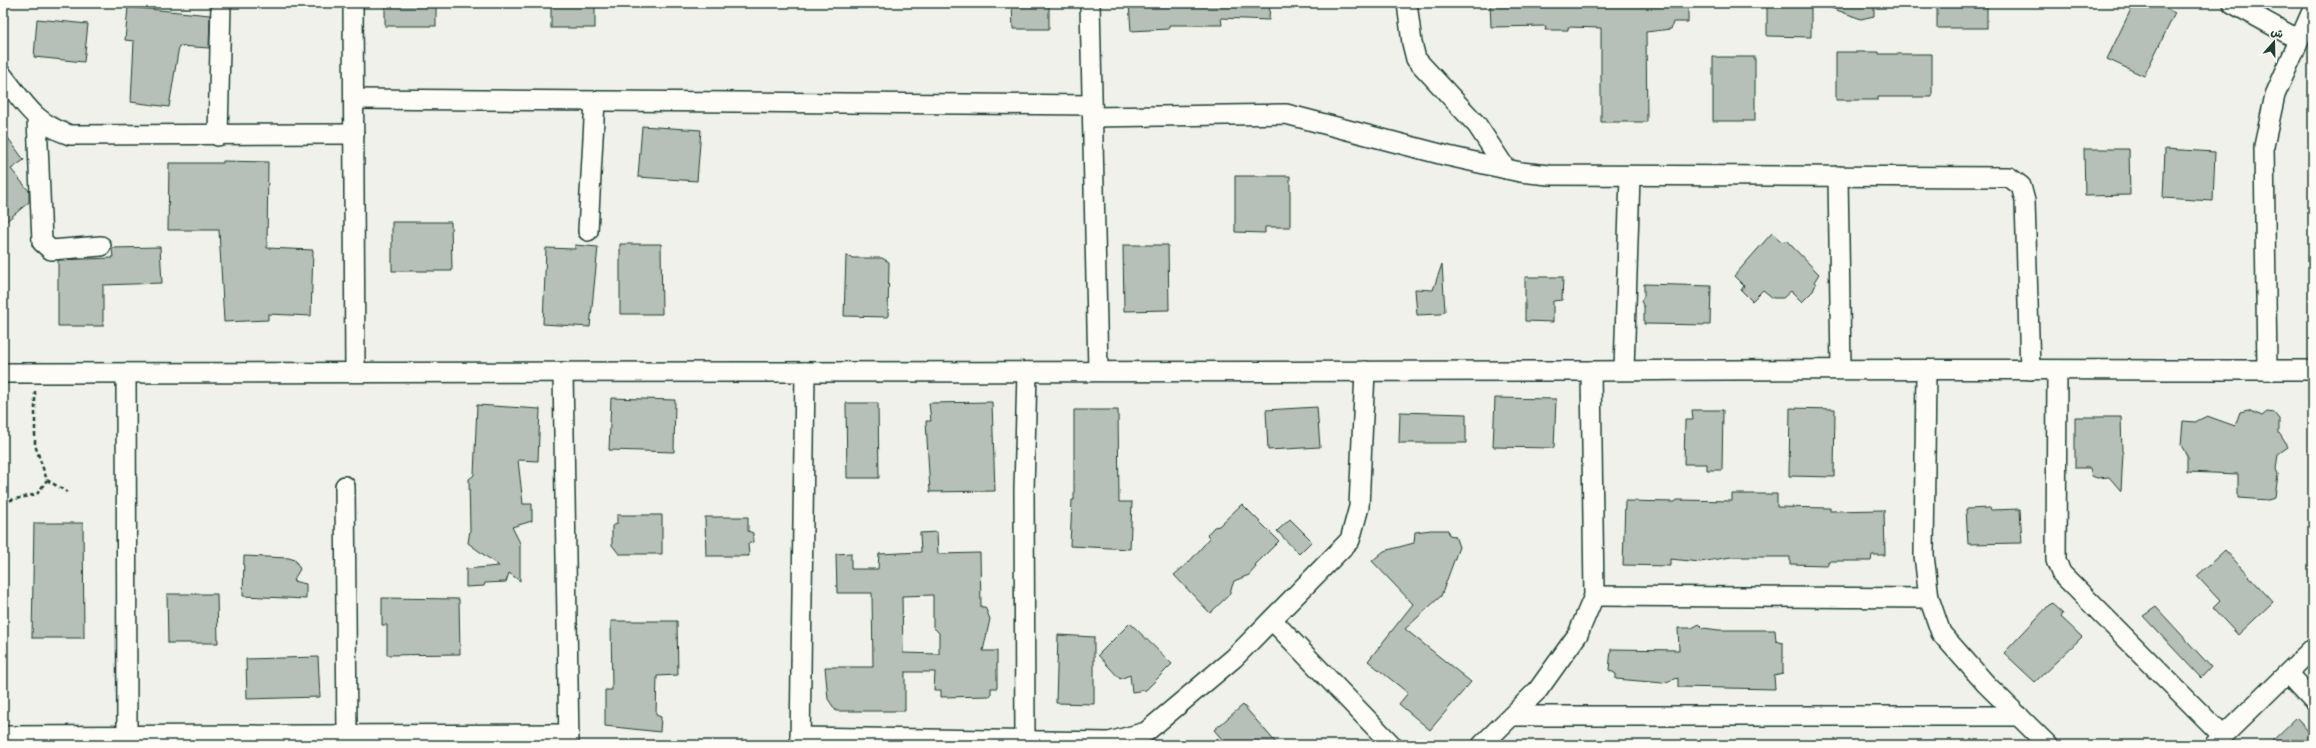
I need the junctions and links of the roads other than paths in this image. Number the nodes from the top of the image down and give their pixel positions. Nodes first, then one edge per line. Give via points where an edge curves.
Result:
1 (221, 3) edge
2 (353, 3) edge
3 (1090, 3) edge
4 (1407, 3) edge
5 (2232, 3) edge
6 (2313, 9) edge
7 (2299, 40) junction
8 (3, 76) edge
9 (354, 99) junction
10 (595, 101) junction
11 (1092, 111) junction
12 (37, 119) junction
13 (354, 134) junction
14 (218, 136) junction
15 (1506, 169) junction
16 (1630, 176) junction
17 (1838, 176) junction
18 (588, 232) dead end
19 (101, 246) dead end
20 (1841, 368) junction
21 (1624, 370) junction
22 (1926, 370) junction
23 (2030, 370) junction
24 (2057, 370) junction
25 (2267, 370) junction
26 (2313, 370) edge
27 (1098, 371) junction
28 (1365, 371) junction
29 (1591, 371) junction
30 (355, 372) junction
31 (564, 372) junction
32 (805, 372) junction
33 (1027, 372) junction
34 (3, 373) edge
35 (126, 373) junction
36 (345, 486) dead end
37 (1594, 596) junction
38 (1929, 598) junction
39 (1272, 620) junction
40 (2313, 648) edge
41 (2288, 673) junction
42 (2313, 700) edge
43 (1512, 716) junction
44 (2019, 716) junction
45 (126, 735) junction
46 (347, 735) junction
47 (3, 736) edge
48 (272, 740) edge
49 (569, 740) edge
50 (1025, 740) junction
51 (800, 741) edge
52 (2218, 741) edge
53 (1392, 745) edge
54 (1482, 745) edge
55 (2048, 745) edge

1 - 14 street
2 - 9 street
3 - 11 street
4 - 15 street via 1416,58 1477,125
5 - 7 street
6 - 7 street
7 - 25 street via 2275,95 2264,146
8 - 12 street
9 - 10 street
9 - 13 street
10 - 11 street
10 - 18 street
11 - 15 street via 1286,114
11 - 27 street
12 - 14 street via 52,129 70,135
12 - 19 street via 42,242 51,250
13 - 14 street
13 - 30 street
15 - 16 street via 1549,175
16 - 17 street
16 - 21 street
17 - 20 street
17 - 23 street via 2008,177 2020,186 2025,201
20 - 21 street
20 - 22 street
21 - 29 street
22 - 23 street
22 - 38 street via 1924,555
23 - 24 street
24 - 25 street
24 - 52 street via 2056,560 2061,573
25 - 26 street
27 - 28 street
27 - 33 street
28 - 29 street
28 - 39 street via 1359,507 1350,540
29 - 37 street
30 - 31 street
30 - 35 street
31 - 32 street
31 - 49 street
32 - 33 street
32 - 51 street
33 - 50 street via 1024,490
34 - 35 street
35 - 45 street
36 - 46 street
37 - 38 street
37 - 43 street via 1578,634 1538,690
38 - 44 street via 1942,633 1986,684
39 - 50 street via 1234,658 1146,732 1109,742
39 - 53 street
40 - 41 street
41 - 42 street
41 - 52 street
43 - 44 street
43 - 54 street
44 - 55 street
45 - 47 street
45 - 48 street
46 - 48 street
46 - 49 street
50 - 51 street

